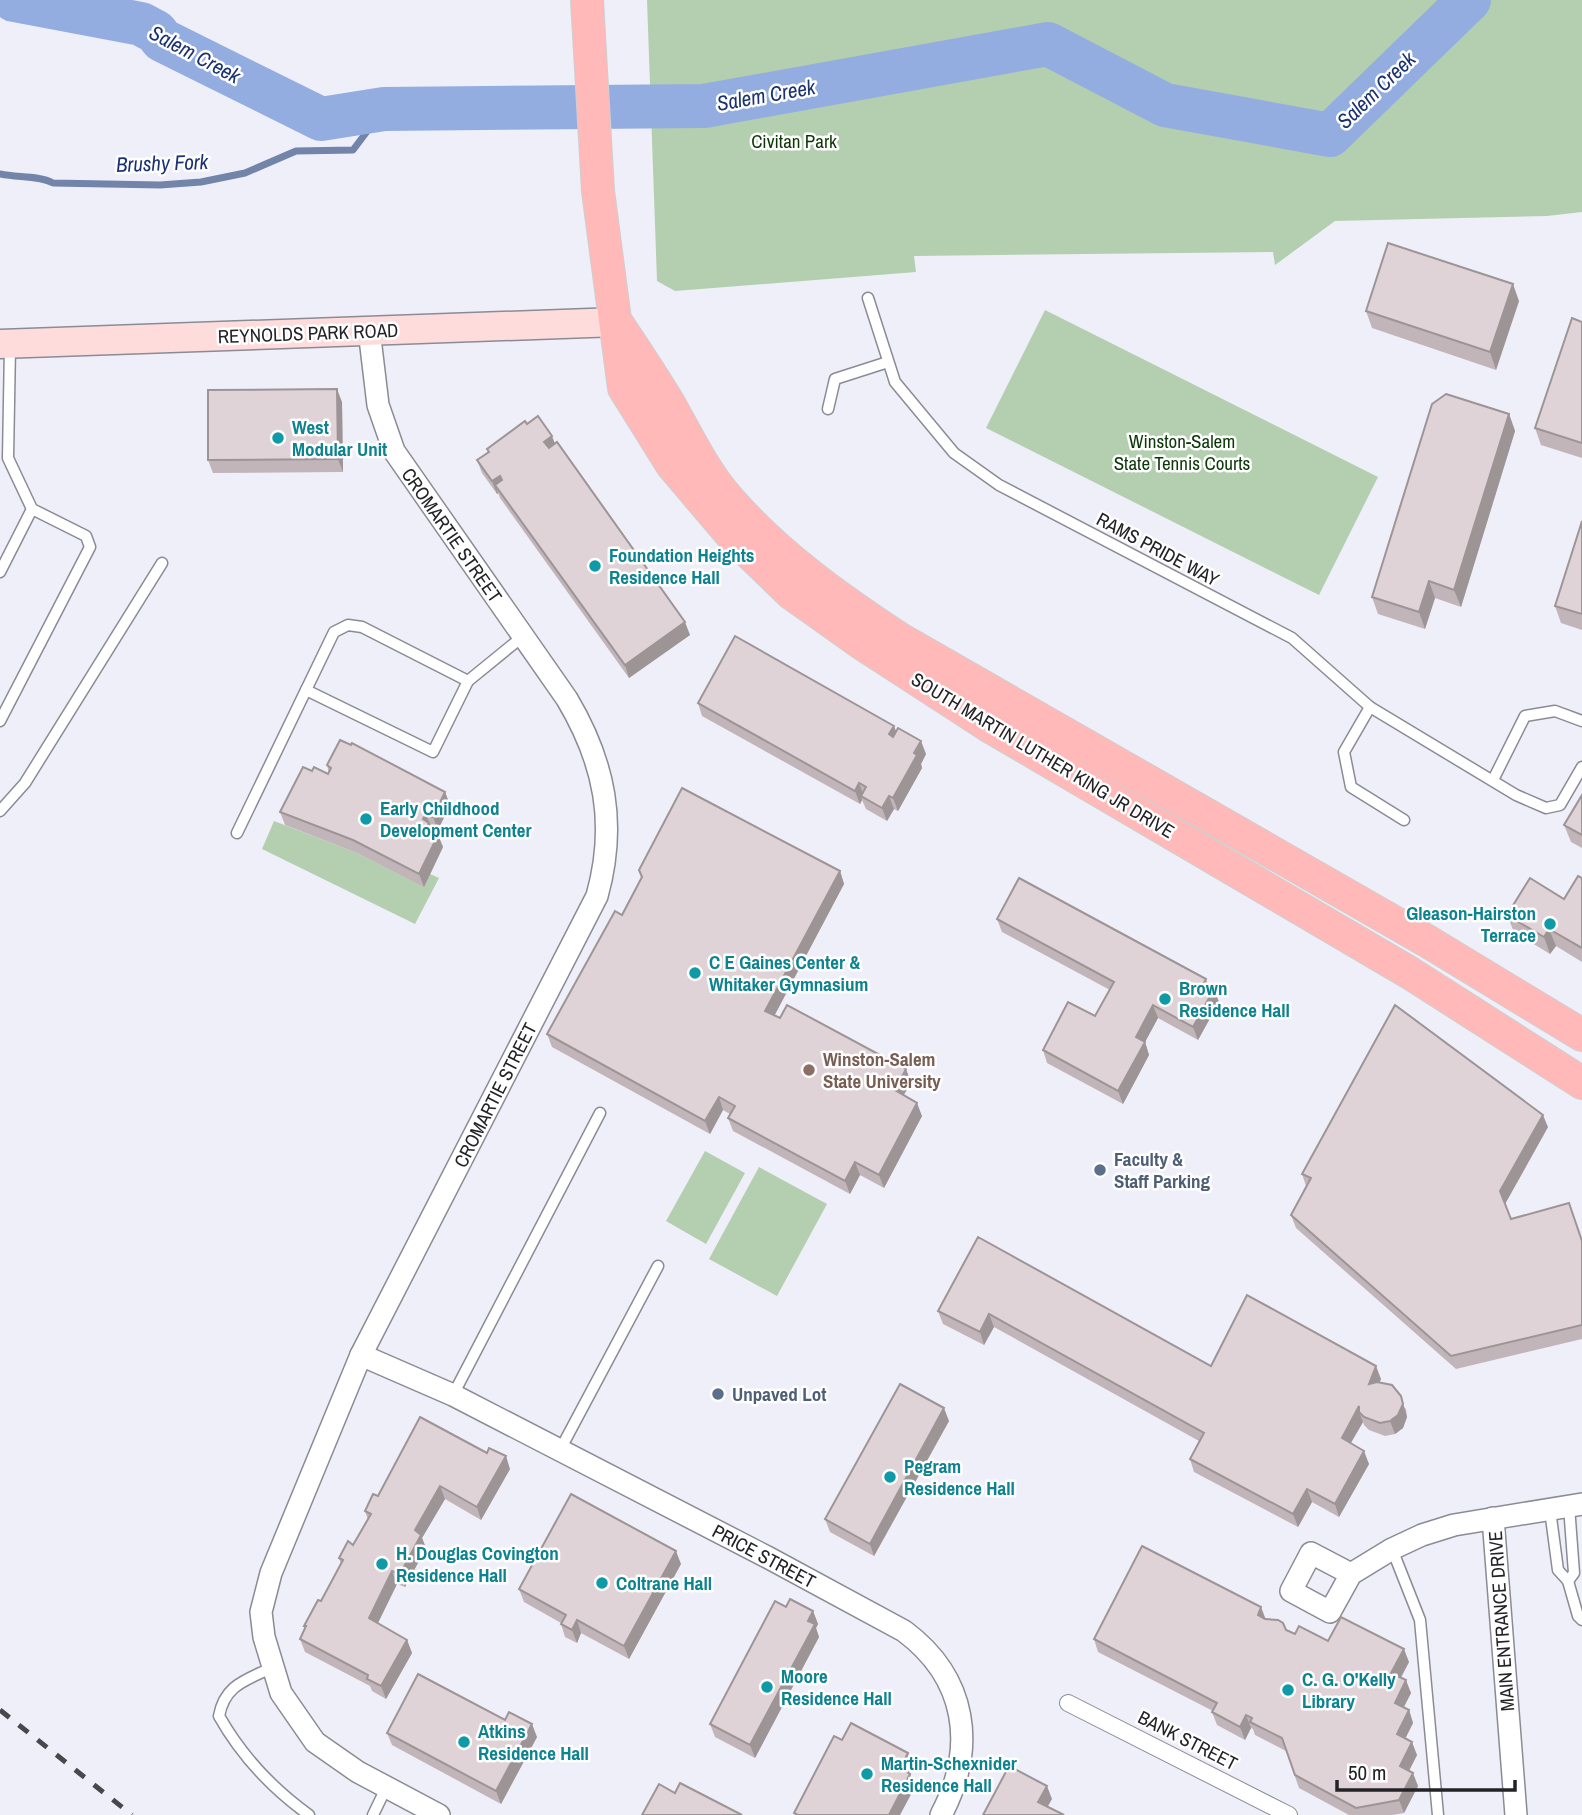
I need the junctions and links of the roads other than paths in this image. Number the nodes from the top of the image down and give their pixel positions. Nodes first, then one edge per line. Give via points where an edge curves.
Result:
1 (588, 8) edge
2 (868, 298) dead end
3 (617, 322) junction
4 (369, 330) junction
5 (5, 343) edge
6 (888, 362) junction
7 (828, 409) dead end
8 (4, 460) edge
9 (32, 509) junction
10 (162, 562) dead end
11 (0, 572) edge
12 (522, 637) junction
13 (468, 681) junction
14 (306, 690) junction
15 (1370, 707) junction
16 (0, 721) edge
17 (1582, 721) edge
18 (1582, 767) edge
19 (1493, 780) junction
20 (0, 811) edge
21 (1404, 820) dead end
22 (237, 833) dead end
23 (1582, 1035) edge
24 (1582, 1083) edge
25 (600, 1112) dead end
26 (658, 1266) dead end
27 (361, 1355) junction
28 (446, 1391) junction
29 (560, 1450) junction
30 (1567, 1507) edge
31 (1493, 1518) junction
32 (1392, 1549) junction
33 (1351, 1574) dead end
34 (1568, 1581) junction
35 (1582, 1620) edge
36 (273, 1667) junction
37 (1068, 1703) dead end
38 (386, 1788) junction
39 (309, 1815) edge
40 (373, 1815) edge
41 (439, 1815) edge
42 (941, 1815) edge
43 (1289, 1815) edge
44 (1438, 1815) edge
45 (1516, 1815) edge

1 - 3 main road, SOUTH MARTIN LUTHER KING JR DRIVE via 598,191
2 - 6 lane, RAMS PRIDE WAY
3 - 4 main road, REYNOLDS PARK ROAD
3 - 23 main road, SOUTH MARTIN LUTHER KING JR DRIVE via 729,500 799,568 842,601
3 - 24 main road, SOUTH MARTIN LUTHER KING JR DRIVE via 624,388 672,465 734,538 792,594 989,726 1410,972
4 - 5 main road, REYNOLDS PARK ROAD
4 - 12 street, CROMARTIE STREET via 378,405 394,451
5 - 8 lane
6 - 7 lane via 835,379
6 - 15 lane, RAMS PRIDE WAY via 895,382 954,453 999,485 1292,638
8 - 9 lane
9 - 11 lane
9 - 16 lane via 86,536 90,547
10 - 20 lane via 25,783
12 - 13 lane
12 - 27 street, CROMARTIE STREET via 583,726 599,766 608,836 605,867 597,896
13 - 14 lane via 362,627 348,625 334,632
13 - 14 lane via 433,752
14 - 22 lane
15 - 19 lane, RAMS PRIDE WAY
15 - 21 lane via 1343,752 1351,787
17 - 19 lane via 1555,710 1525,716
18 - 19 lane, RAMS PRIDE WAY via 1560,805 1545,808
25 - 28 lane
26 - 29 lane
27 - 28 street, PRICE STREET
27 - 36 street, CROMARTIE STREET via 271,1573 261,1612
28 - 29 street, PRICE STREET
29 - 42 street, PRICE STREET via 769,1558 922,1644 955,1693 960,1717 962,1754 954,1791
30 - 31 street, MAIN ENTRANCE DRIVE
30 - 34 lane via 1574,1573
30 - 34 lane via 1558,1570
31 - 32 street via 1454,1525
31 - 45 street, MAIN ENTRANCE DRIVE
32 - 33 street
32 - 44 lane via 1420,1620
34 - 35 lane
36 - 38 street, CROMARTIE STREET via 281,1693 315,1742
36 - 39 lane via 235,1686 222,1700 219,1716 280,1794
37 - 43 street, BANK STREET
38 - 40 lane
38 - 41 street, CROMARTIE STREET

